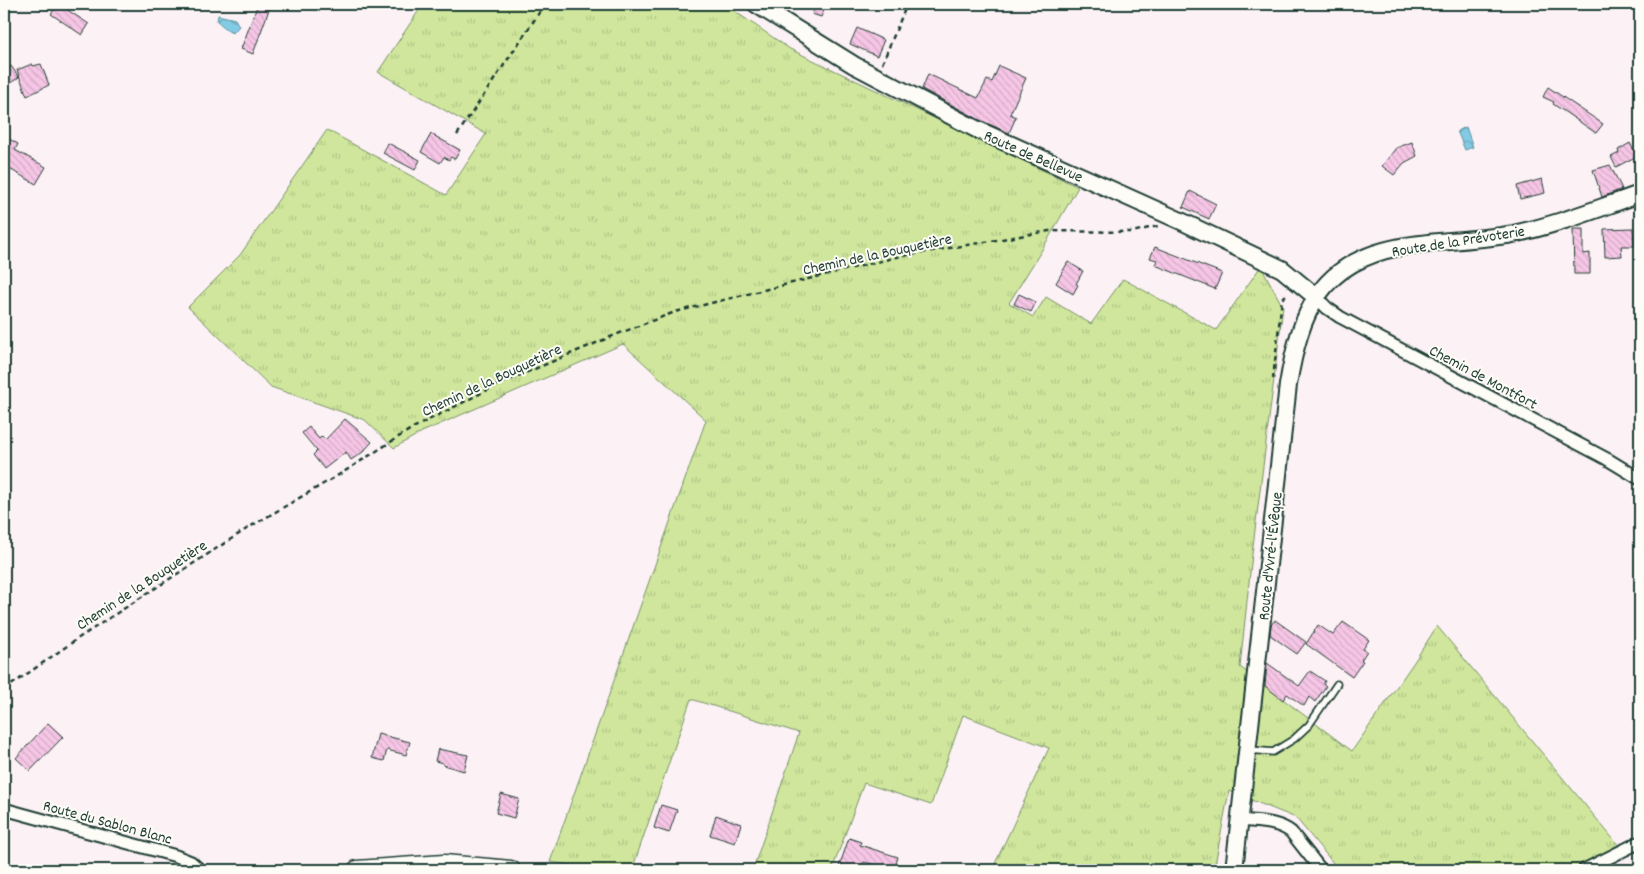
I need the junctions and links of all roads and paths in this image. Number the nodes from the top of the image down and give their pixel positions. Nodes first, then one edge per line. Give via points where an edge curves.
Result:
1 (546, 4) edge
2 (756, 4) edge
3 (907, 4) edge
4 (877, 77) junction
5 (457, 135) dead end
6 (1640, 194) edge
7 (1180, 221) junction
8 (1316, 297) junction
9 (1640, 479) edge
10 (1336, 684) dead end
11 (4, 690) edge
12 (1248, 750) junction
13 (4, 809) edge
14 (1240, 820) junction
15 (1640, 842) edge
16 (200, 870) edge
17 (357, 870) edge
18 (511, 870) edge
19 (1234, 870) edge
20 (1321, 870) edge
21 (1584, 870) edge

1 - 5 path
2 - 4 street, Route de Bellevue
3 - 4 path
4 - 7 street, Route de Bellevue via 976,129
6 - 8 street, Route de la Prévoterie via 1513,234 1381,252 1348,266
7 - 8 street, Route de Bellevue via 1282,269
7 - 11 path, Chemin de la Bouquetière via 1132,232 1049,231 897,256 675,312 615,335 499,384 411,429 248,528
8 - 9 street, Chemin de Montfort via 1340,317
8 - 12 street, Route d'Yvré-l'Évêque via 1292,356
10 - 12 lane via 1309,725 1294,739 1273,752
12 - 14 street, Route d'Yvré-l'Évêque
13 - 16 street, Route du Sablon Blanc via 176,856
14 - 19 street, Route d'Yvré-l'Évêque
14 - 20 street via 1277,824 1285,828
15 - 21 street
17 - 18 main road via 444,864

